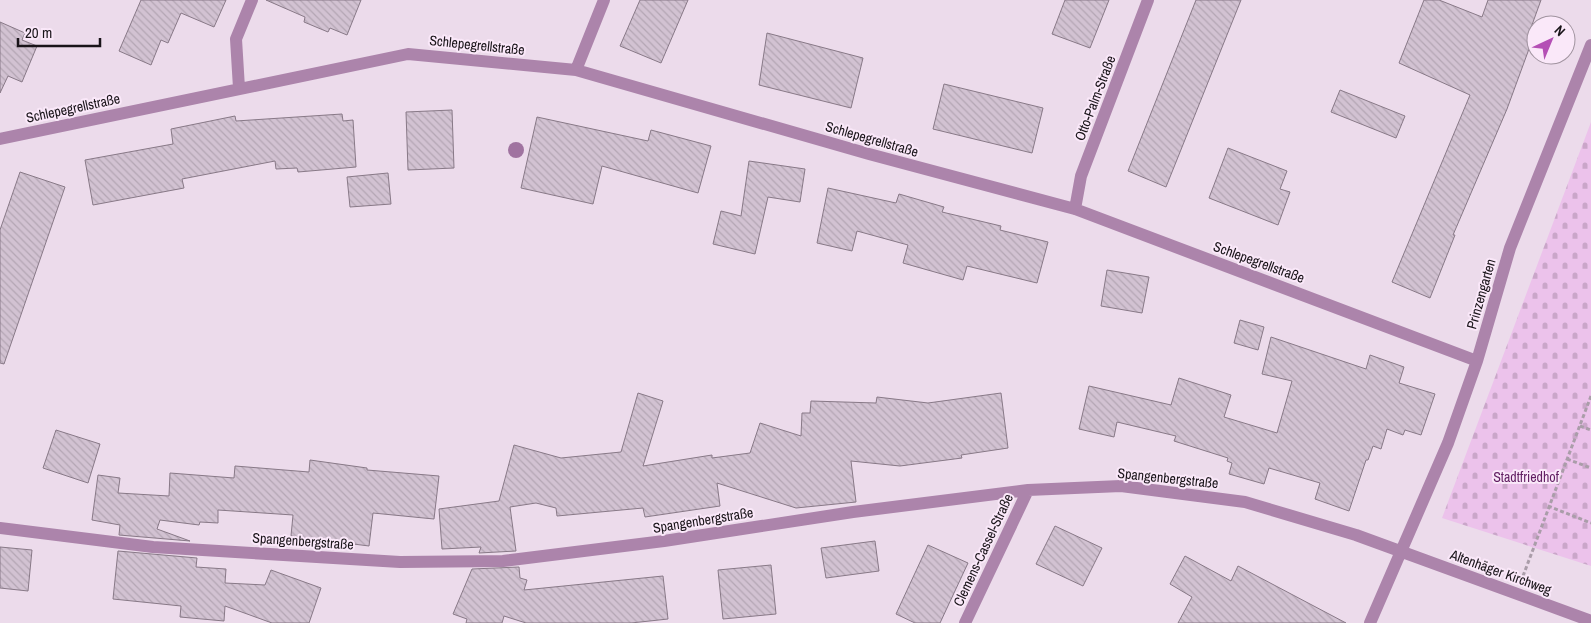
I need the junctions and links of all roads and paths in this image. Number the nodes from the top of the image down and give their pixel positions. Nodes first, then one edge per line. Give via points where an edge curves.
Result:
1 (252, 0) edge
2 (604, 0) edge
3 (1148, 0) edge
4 (1591, 45) edge
5 (576, 70) junction
6 (239, 88) junction
7 (0, 139) edge
8 (1075, 209) junction
9 (1477, 361) junction
10 (1591, 397) edge
11 (1580, 426) junction
12 (1591, 430) edge
13 (1567, 459) junction
14 (1591, 468) edge
15 (1028, 490) junction
16 (1548, 506) junction
17 (1591, 523) edge
18 (0, 528) edge
19 (1401, 552) junction
20 (1517, 594) junction
21 (1591, 621) edge
22 (965, 623) edge
23 (1370, 623) edge

1 - 6 street via 236,39
2 - 5 street
3 - 8 street, Otto-Palm-Straße via 1081,176
4 - 9 street, Prinzengarten via 1510,248
5 - 6 street, Schlepegrellstraße via 408,54
5 - 8 street, Schlepegrellstraße
6 - 7 street, Schlepegrellstraße
8 - 9 street, Schlepegrellstraße
9 - 19 street, Prinzengarten via 1448,442
10 - 11 path
11 - 12 path
11 - 13 path
13 - 14 path
13 - 16 path
15 - 18 street, Spangenbergstraße via 503,561 400,562 212,550
15 - 19 street, Spangenbergstraße via 1121,486 1245,502
15 - 22 street, Clemens-Cassel-Straße
16 - 17 path
16 - 20 path
19 - 20 street, Altenhäger Kirchweg
19 - 23 street, Prinzengarten
20 - 21 street, Altenhäger Kirchweg

